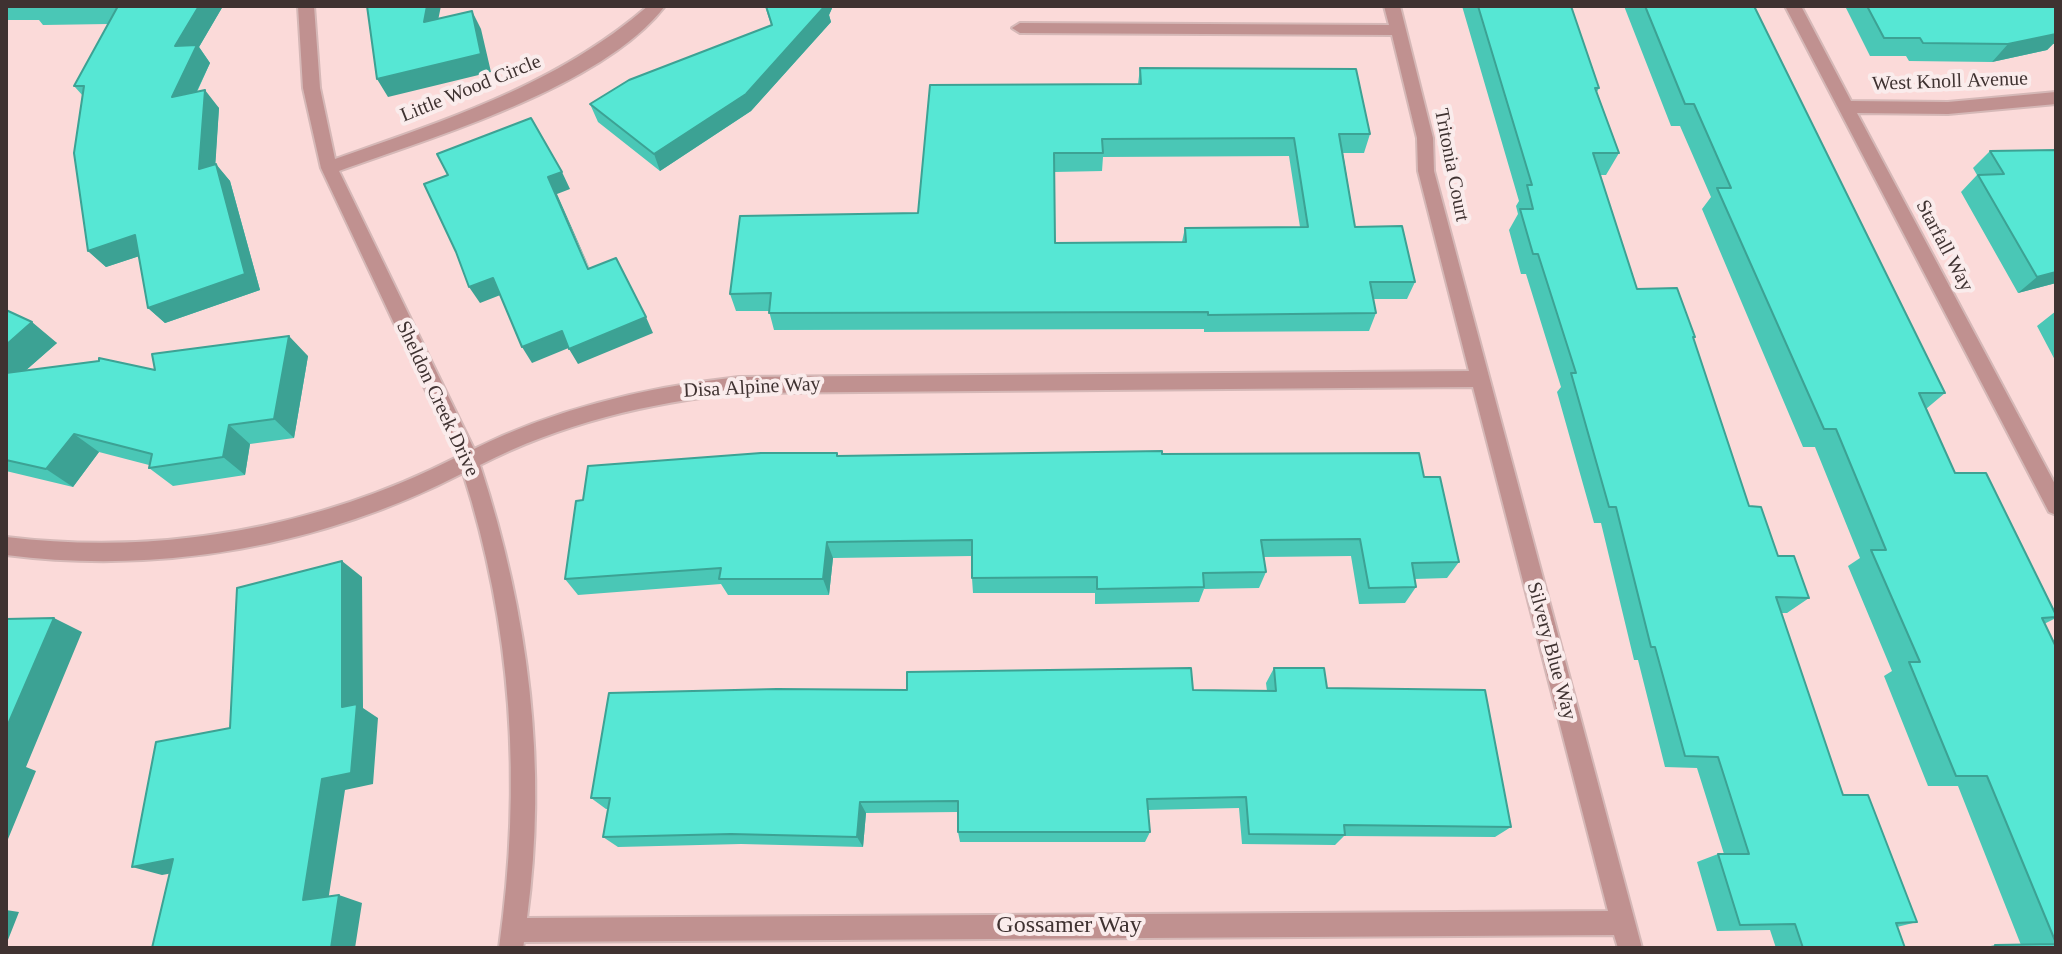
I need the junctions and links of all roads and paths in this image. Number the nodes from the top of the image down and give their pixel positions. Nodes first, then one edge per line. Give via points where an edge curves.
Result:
1 (306, 6) edge
2 (657, 6) edge
3 (1392, 6) edge
4 (1793, 6) edge
5 (1020, 28) dead end
6 (1398, 30) junction
7 (2056, 98) edge
8 (1846, 107) junction
9 (329, 168) junction
10 (1479, 379) junction
11 (469, 461) junction
12 (2056, 506) edge
13 (6, 546) edge
14 (1623, 923) junction
15 (513, 939) edge
16 (1630, 948) edge

1 - 9 street, Sheldon Creek Drive via 306,66
2 - 9 street, Little Wood Circle via 619,39 556,79
3 - 6 street, Tritonia Court
4 - 8 street, Starfall Way
5 - 6 street
6 - 10 street, Tritonia Court via 1425,138 1426,171
7 - 8 street, West Knoll Avenue via 1948,108
8 - 12 street, Starfall Way
9 - 11 street, Sheldon Creek Drive
10 - 11 street, Disa Alpine Way via 739,385 670,393 573,416
10 - 14 street, Silvery Blue Way
11 - 13 street, Disa Alpine Way via 344,513 217,545 91,554
11 - 15 street, Sheldon Creek Drive via 498,551 521,698 522,840
14 - 15 street, Gossamer Way
14 - 16 street, Silvery Blue Way

